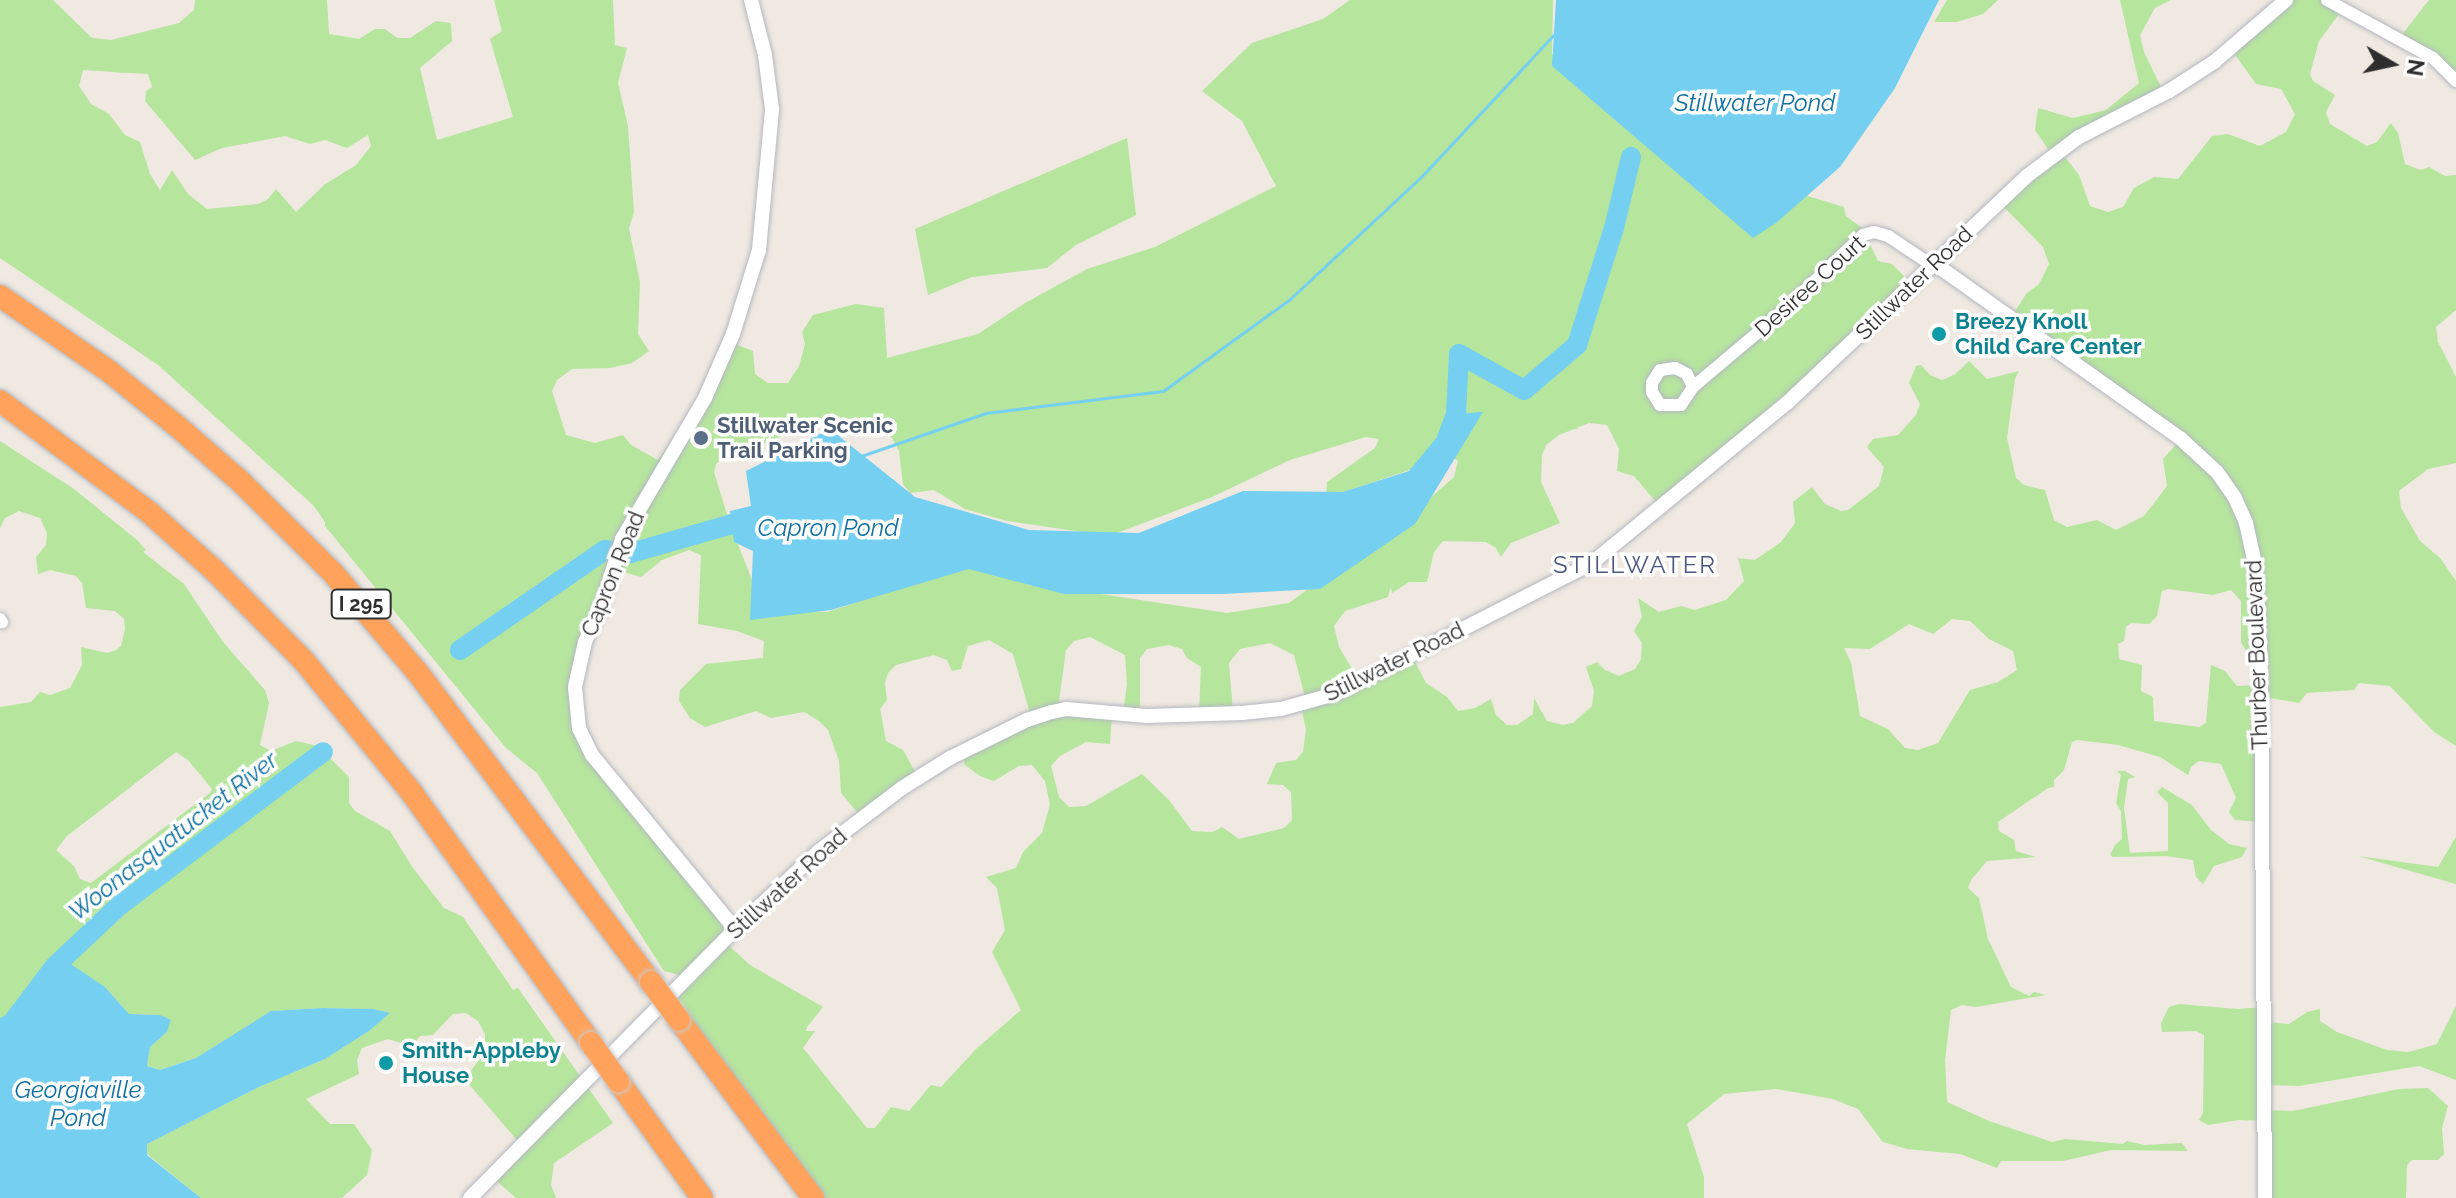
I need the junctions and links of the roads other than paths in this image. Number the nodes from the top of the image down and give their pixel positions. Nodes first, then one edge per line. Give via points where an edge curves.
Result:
1 (751, 0) edge
2 (2286, 0) edge
3 (2327, 0) edge
4 (2456, 81) edge
5 (1934, 265) junction
6 (0, 296) edge
7 (1693, 387) dead end
8 (0, 401) edge
9 (735, 929) junction
10 (775, 1147) junction
11 (470, 1198) edge
12 (702, 1198) edge
13 (813, 1198) edge
14 (820, 1198) edge
15 (2265, 1198) edge

1 - 9 street, Capron Road via 772,109 759,250 733,334 705,398 622,539 577,670 575,702 579,728 592,755
2 - 5 street, Stillwater Road via 2192,77 2064,147
3 - 4 street via 2433,58
5 - 7 street, Desiree Court via 1888,236 1863,235
5 - 9 street, Stillwater Road via 1787,403 1592,563 1349,688 1307,703 1242,713 1147,716 1066,709 1027,720 950,758 872,809
5 - 15 street, Thurber Boulevard via 2180,438 2217,472 2246,523 2256,568 2261,673
6 - 10 highway, I 295, bridge via 177,426 333,573 418,673
8 - 12 highway, bridge via 172,532 304,661 412,793
9 - 11 street, Stillwater Road
10 - 13 highway, I 295
10 - 14 highway

